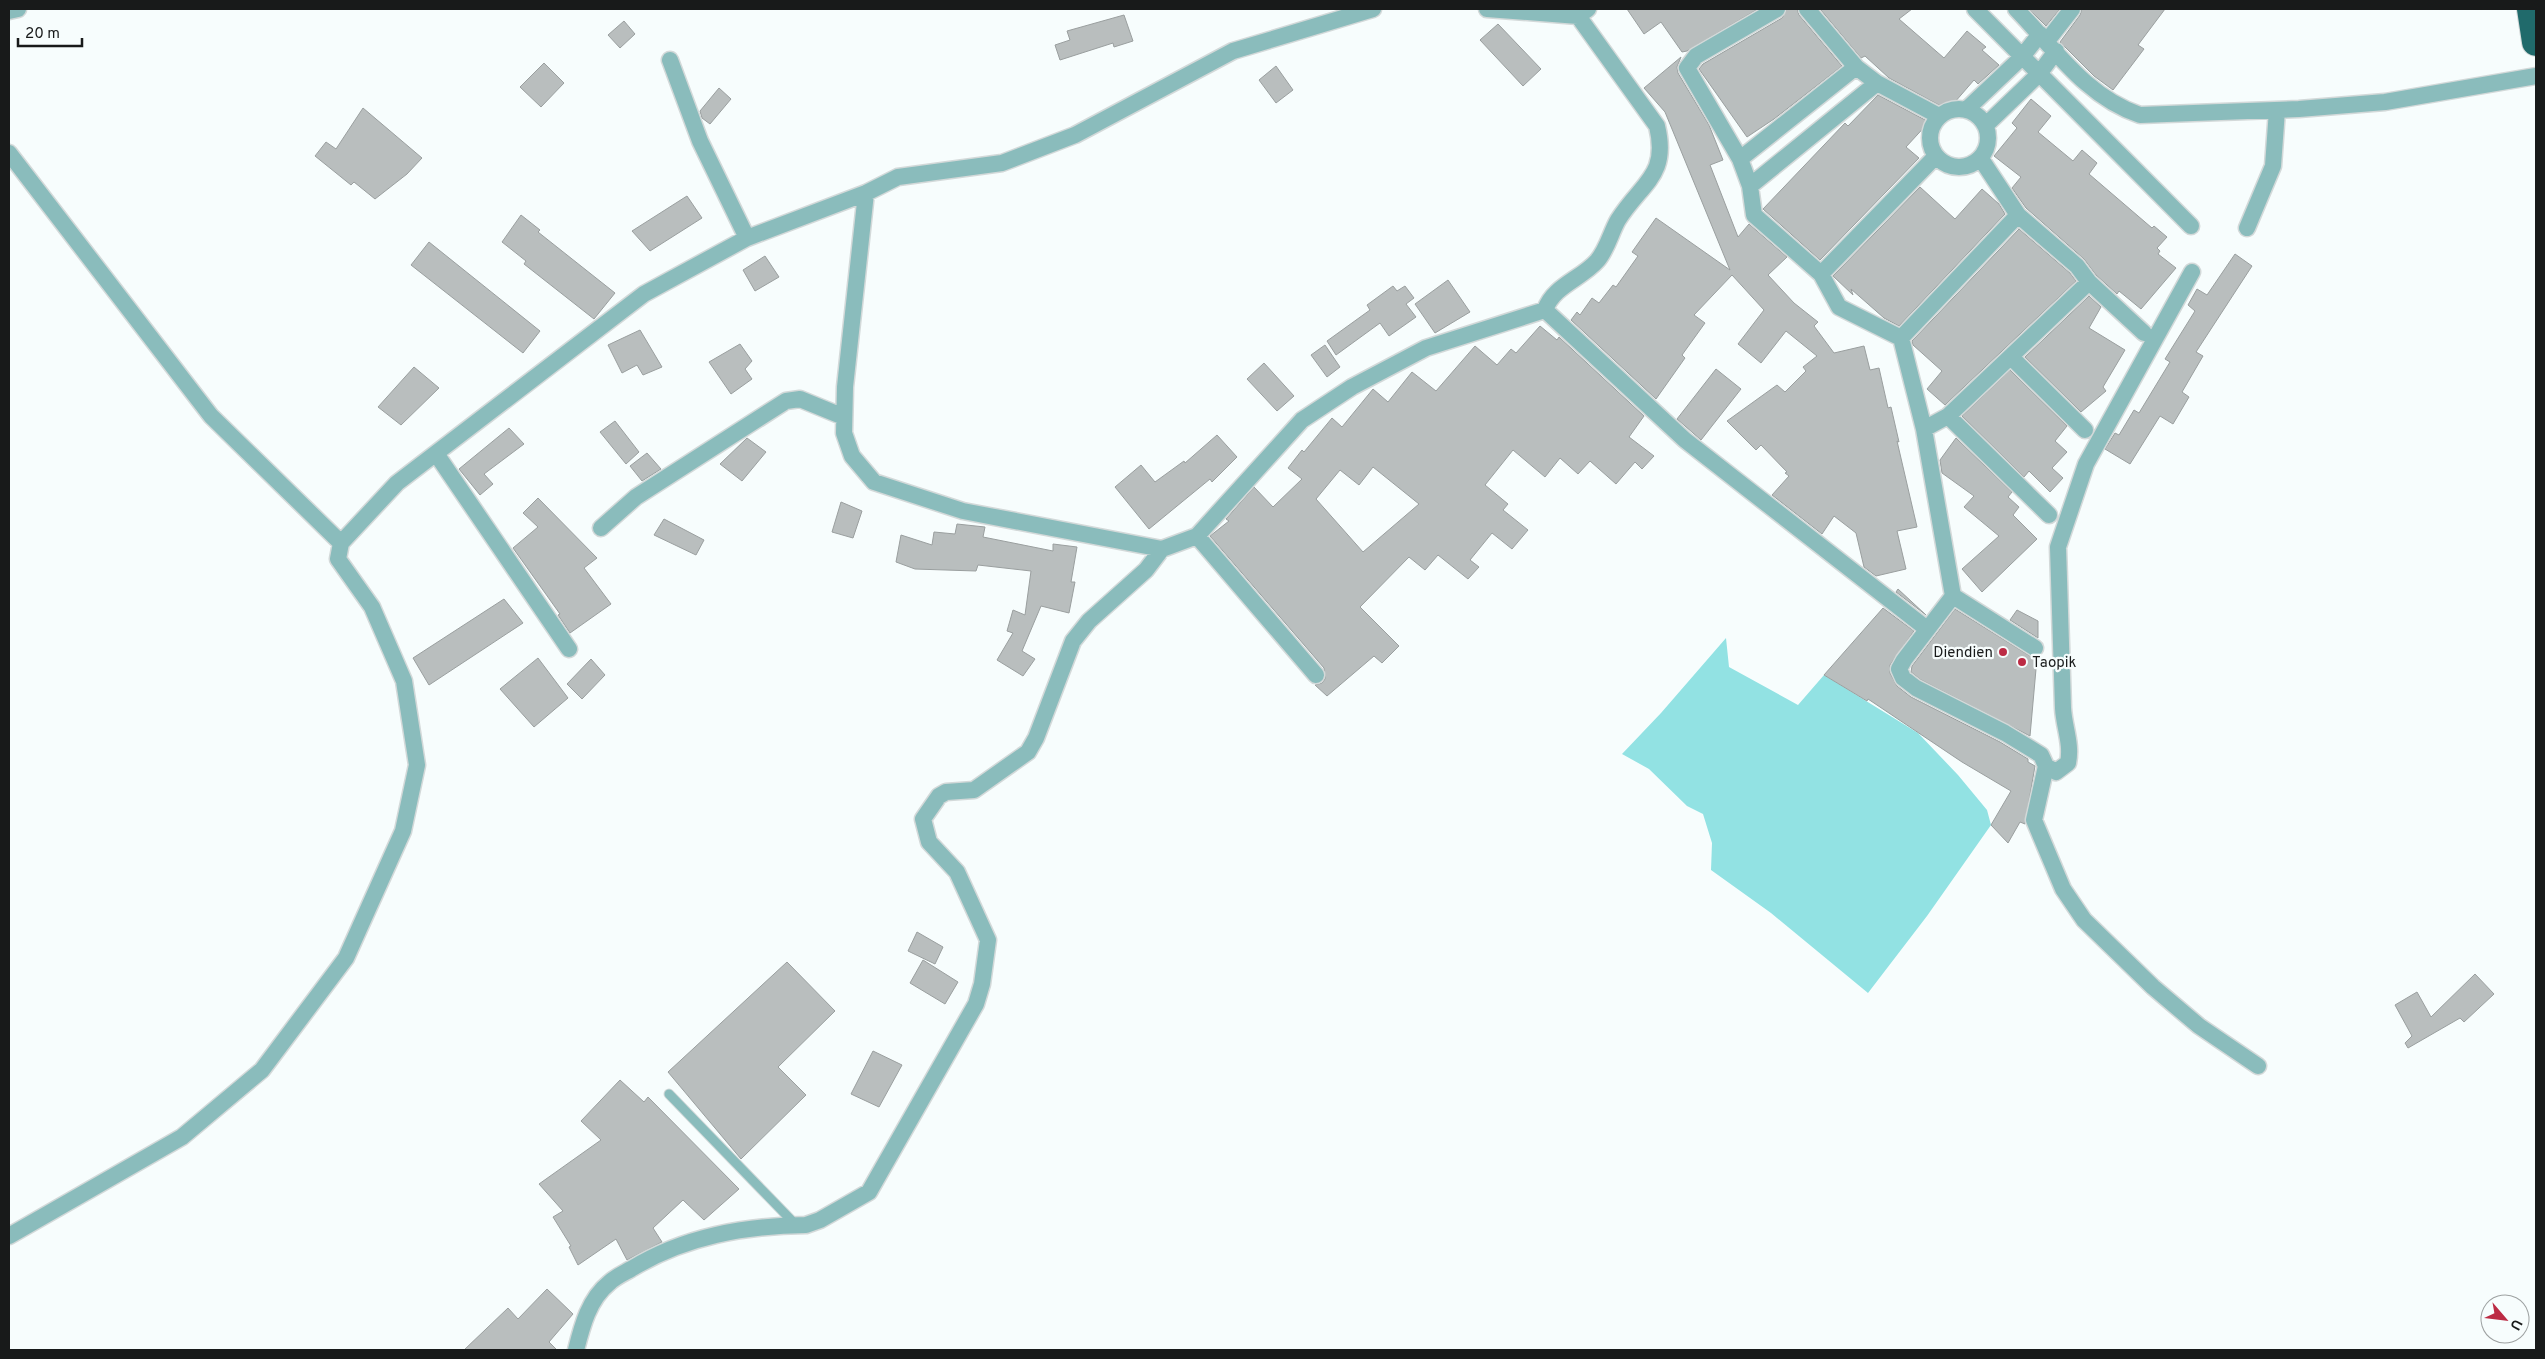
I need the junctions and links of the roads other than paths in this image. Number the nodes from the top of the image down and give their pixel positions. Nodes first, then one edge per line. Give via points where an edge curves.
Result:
1 (18, 9) edge
2 (1373, 9) edge
3 (1487, 9) edge
4 (1777, 9) edge
5 (1807, 9) edge
6 (1975, 9) edge
7 (2016, 9) edge
8 (2072, 9) edge
9 (2531, 9) edge
10 (9, 11) edge
11 (1583, 12) edge
12 (2048, 42) junction
13 (2536, 42) edge
14 (2021, 58) junction
15 (670, 60) dead end
16 (1856, 67) junction
17 (2038, 74) junction
18 (2536, 76) edge
19 (1877, 83) junction
20 (1967, 109) junction
21 (2276, 110) junction
22 (1939, 116) junction
23 (1986, 125) junction
24 (9, 153) edge
25 (1935, 157) junction
26 (1740, 159) junction
27 (1981, 159) junction
28 (1750, 186) junction
29 (866, 193) junction
30 (2018, 215) junction
31 (2191, 226) dead end
32 (2247, 228) dead end
33 (747, 238) junction
34 (2192, 272) dead end
35 (1821, 274) junction
36 (2089, 282) junction
37 (1545, 310) junction
38 (2144, 333) dead end
39 (1901, 338) junction
40 (2011, 357) junction
41 (1948, 416) junction
42 (844, 417) junction
43 (1924, 429) junction
44 (2085, 430) dead end
45 (437, 455) junction
46 (2050, 515) dead end
47 (601, 528) dead end
48 (1197, 536) junction
49 (341, 543) junction
50 (1162, 549) junction
51 (1953, 596) junction
52 (1927, 629) junction
53 (2035, 648) dead end
54 (569, 649) dead end
55 (1316, 675) dead end
56 (2046, 766) junction
57 (2258, 1066) dead end
58 (670, 1094) dead end
59 (796, 1225) junction
60 (9, 1236) edge
61 (576, 1350) edge

1 - 10 street
2 - 29 street via 1233,51 1076,135 1002,164 898,177
3 - 11 street
4 - 26 street via 1696,56 1688,68
5 - 16 street
6 - 14 street
7 - 12 street
8 - 12 street
9 - 13 highway
11 - 37 street via 1657,126 1662,146 1655,173 1619,219 1597,260 1549,299
12 - 14 street
12 - 17 street
12 - 21 street via 2098,94 2120,108 2140,115
14 - 17 street
14 - 20 street
15 - 33 street via 700,141
16 - 19 street
16 - 26 street
17 - 23 street
17 - 31 street
18 - 21 street via 2385,102
19 - 22 street
19 - 28 street
20 - 22 street via 1952,109
20 - 23 street
21 - 32 street via 2273,166
22 - 25 street via 1929,136
23 - 27 street via 1989,143
24 - 49 street via 211,416
25 - 27 street via 1949,167 1966,168
25 - 35 street
26 - 28 street
27 - 30 street
28 - 35 street via 1754,215
29 - 33 street
29 - 42 street
30 - 36 street via 2077,266
30 - 39 street
33 - 45 street via 644,294
34 - 56 street via 2086,464 2058,547 2062,708 2071,750 2068,763 2056,772
35 - 39 street via 1839,307
36 - 38 street
36 - 40 street
37 - 48 street via 1426,348 1352,387 1302,420
37 - 52 street via 1685,440
39 - 43 street
40 - 41 street
40 - 44 street
41 - 43 street
41 - 46 street
42 - 47 street via 800,399 786,401 636,497
42 - 50 street via 844,433 852,456 874,482 964,511
43 - 51 street
45 - 49 street via 397,483
45 - 54 street
48 - 50 street
48 - 55 street
49 - 60 street via 338,559 372,607 404,681 417,765 403,831 346,958 262,1070 182,1137
50 - 59 street via 1146,570 1089,621 1073,641 1028,752 974,790 946,792 928,809 923,819 929,842 957,872 988,940 976,1004 869,1192 820,1220
51 - 52 street
51 - 53 street
52 - 56 street via 1900,669 1903,678 1916,688 2020,742 2040,755
56 - 57 street via 2034,820 2063,889 2084,920 2199,1026
58 - 59 lane
59 - 61 street via 716,1233 676,1246 643,1262 608,1283 591,1305

